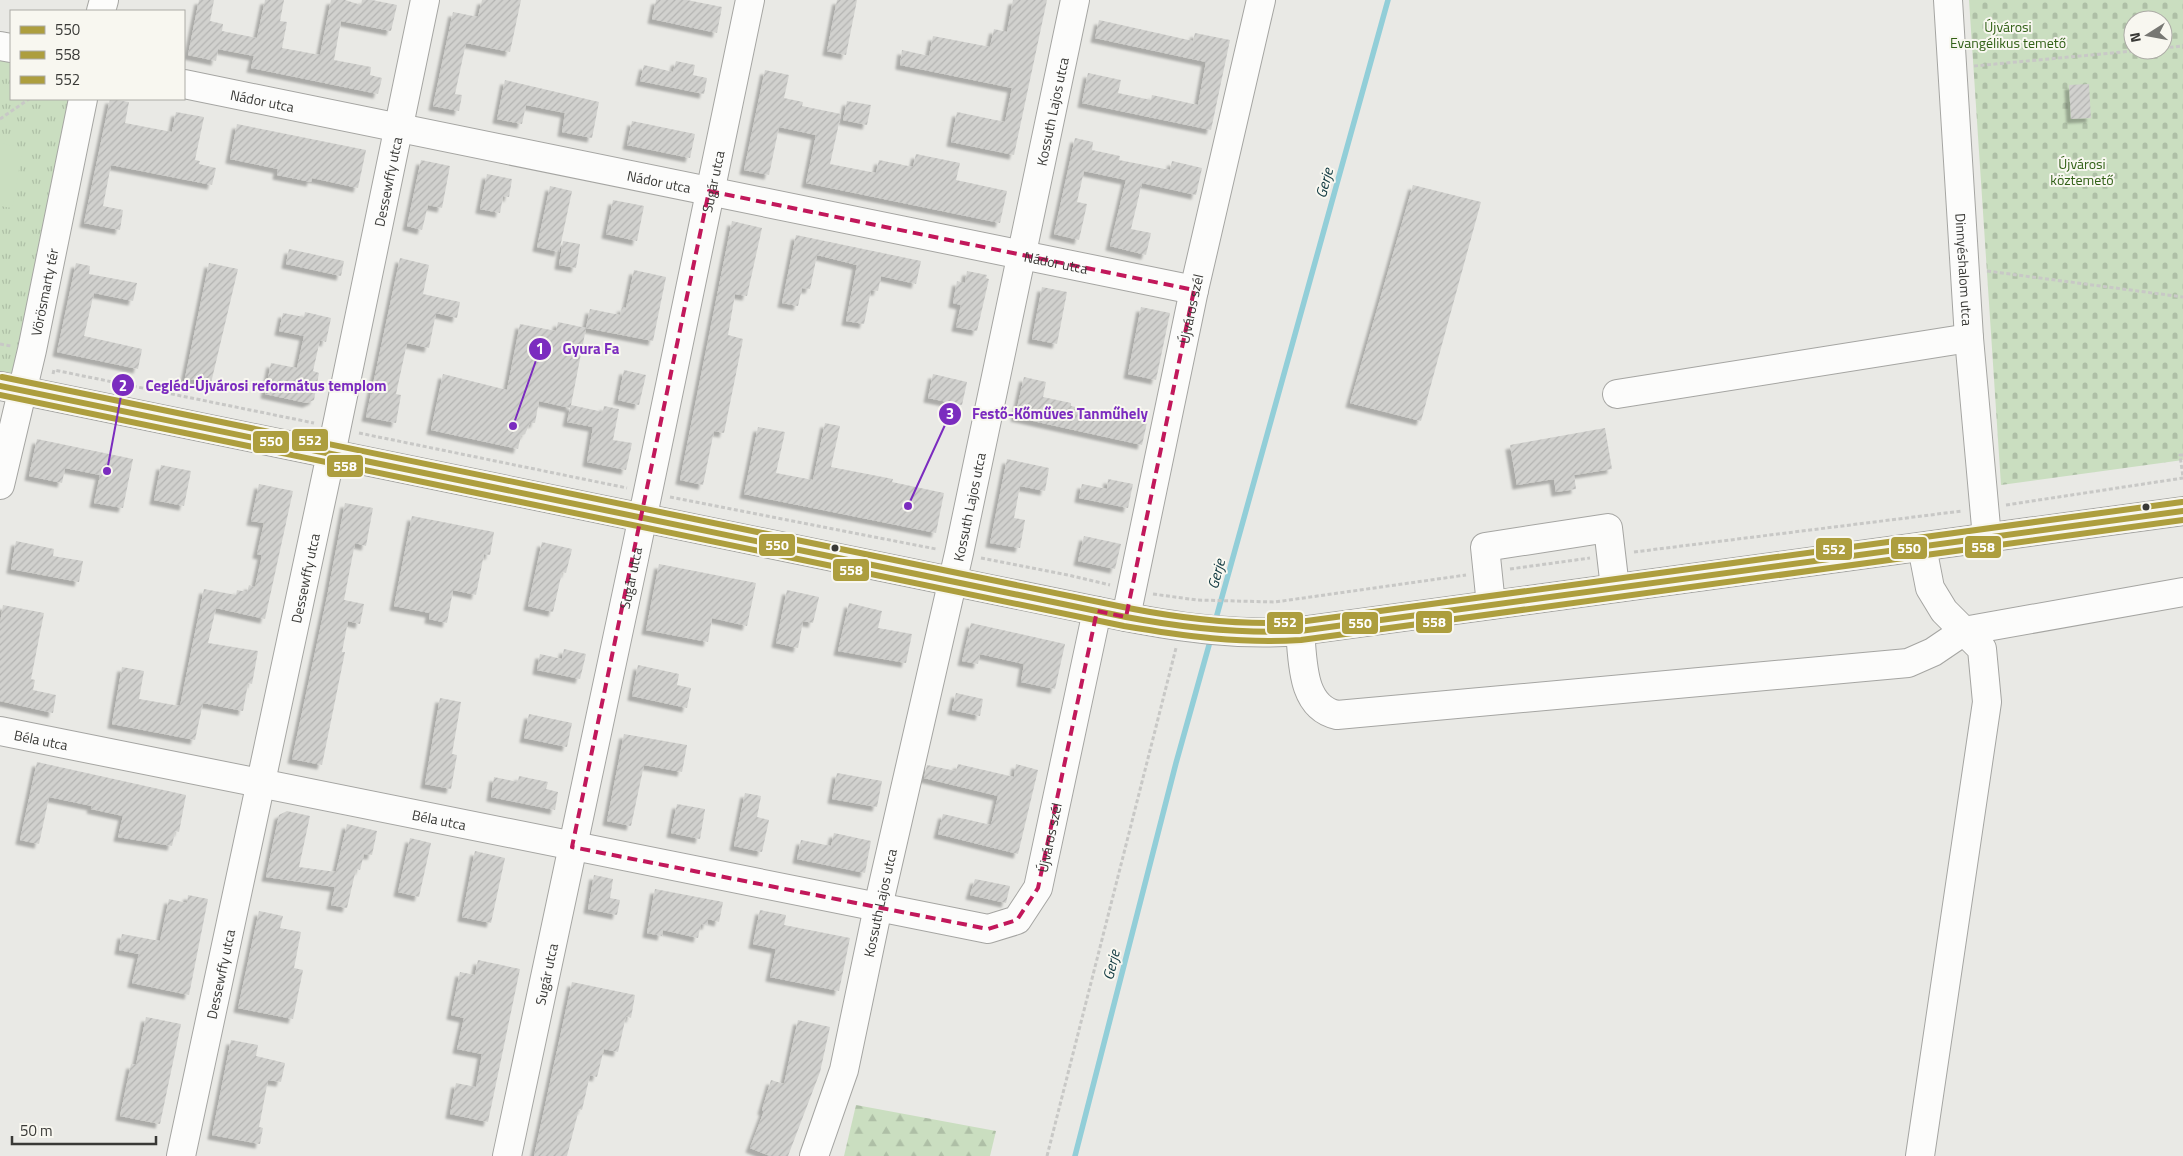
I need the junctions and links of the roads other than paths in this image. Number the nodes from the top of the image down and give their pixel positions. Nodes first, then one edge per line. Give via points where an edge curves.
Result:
1 (425, 0) edge
2 (750, 0) edge
3 (1075, 0) edge
4 (1261, 0) edge
5 (1948, 0) edge
6 (185, 84) edge
7 (83, 100) edge
8 (397, 128) junction
9 (709, 191) junction
10 (1021, 256) junction
11 (1194, 290) junction
12 (1969, 338) junction
13 (11, 388) edge
14 (1616, 394) dead end
15 (331, 454) junction
16 (0, 485) edge
17 (2183, 511) edge
18 (642, 519) junction
19 (1987, 538) junction
20 (1922, 547) junction
21 (953, 582) junction
22 (1615, 588) junction
23 (2183, 592) edge
24 (1491, 605) junction
25 (1097, 612) junction
26 (1126, 617) junction
27 (1300, 631) junction
28 (1964, 631) junction
29 (0, 731) edge
30 (261, 784) junction
31 (572, 846) junction
32 (878, 907) junction
33 (181, 1156) edge
34 (508, 1156) edge
35 (814, 1156) edge
36 (1920, 1156) edge

1 - 8 street, Dessewffy utca
2 - 9 street, Sugár utca
3 - 10 street, Kossuth Lajos utca
4 - 11 street, Újváros szél
5 - 12 street, Dinnyéshalom utca
6 - 8 street, Nádor utca
7 - 13 street, Vörösmarty tér
8 - 9 street, Nádor utca
8 - 15 street, Dessewffy utca
9 - 10 street, Nádor utca
9 - 18 street, Sugár utca
10 - 11 street, Nádor utca
10 - 21 street, Kossuth Lajos utca
11 - 26 street, Újváros szél
12 - 14 street
12 - 19 street, Dinnyéshalom utca
13 - 15 street
13 - 16 street, Vörösmarty tér
15 - 18 street
15 - 30 street, Dessewffy utca
17 - 19 street
18 - 21 street
18 - 31 street, Sugár utca
19 - 20 street
20 - 22 street
20 - 28 street via 1930,588 1944,611
21 - 25 street
21 - 32 street, Kossuth Lajos utca
22 - 24 street
22 - 24 street via 1608,528 1485,547
23 - 28 street
24 - 27 street
25 - 26 street
25 - 32 street, Újváros szél via 1038,888 1017,920 988,929
26 - 27 street via 1228,632 1268,634
27 - 28 street via 1305,679 1313,699 1319,707 1337,715 1908,663 1933,652
28 - 36 street via 1982,649 1987,702
29 - 30 street, Béla utca
30 - 31 street, Béla utca
30 - 33 street, Dessewffy utca
31 - 32 street, Béla utca
31 - 34 street, Sugár utca
32 - 35 street, Kossuth Lajos utca via 844,1070

